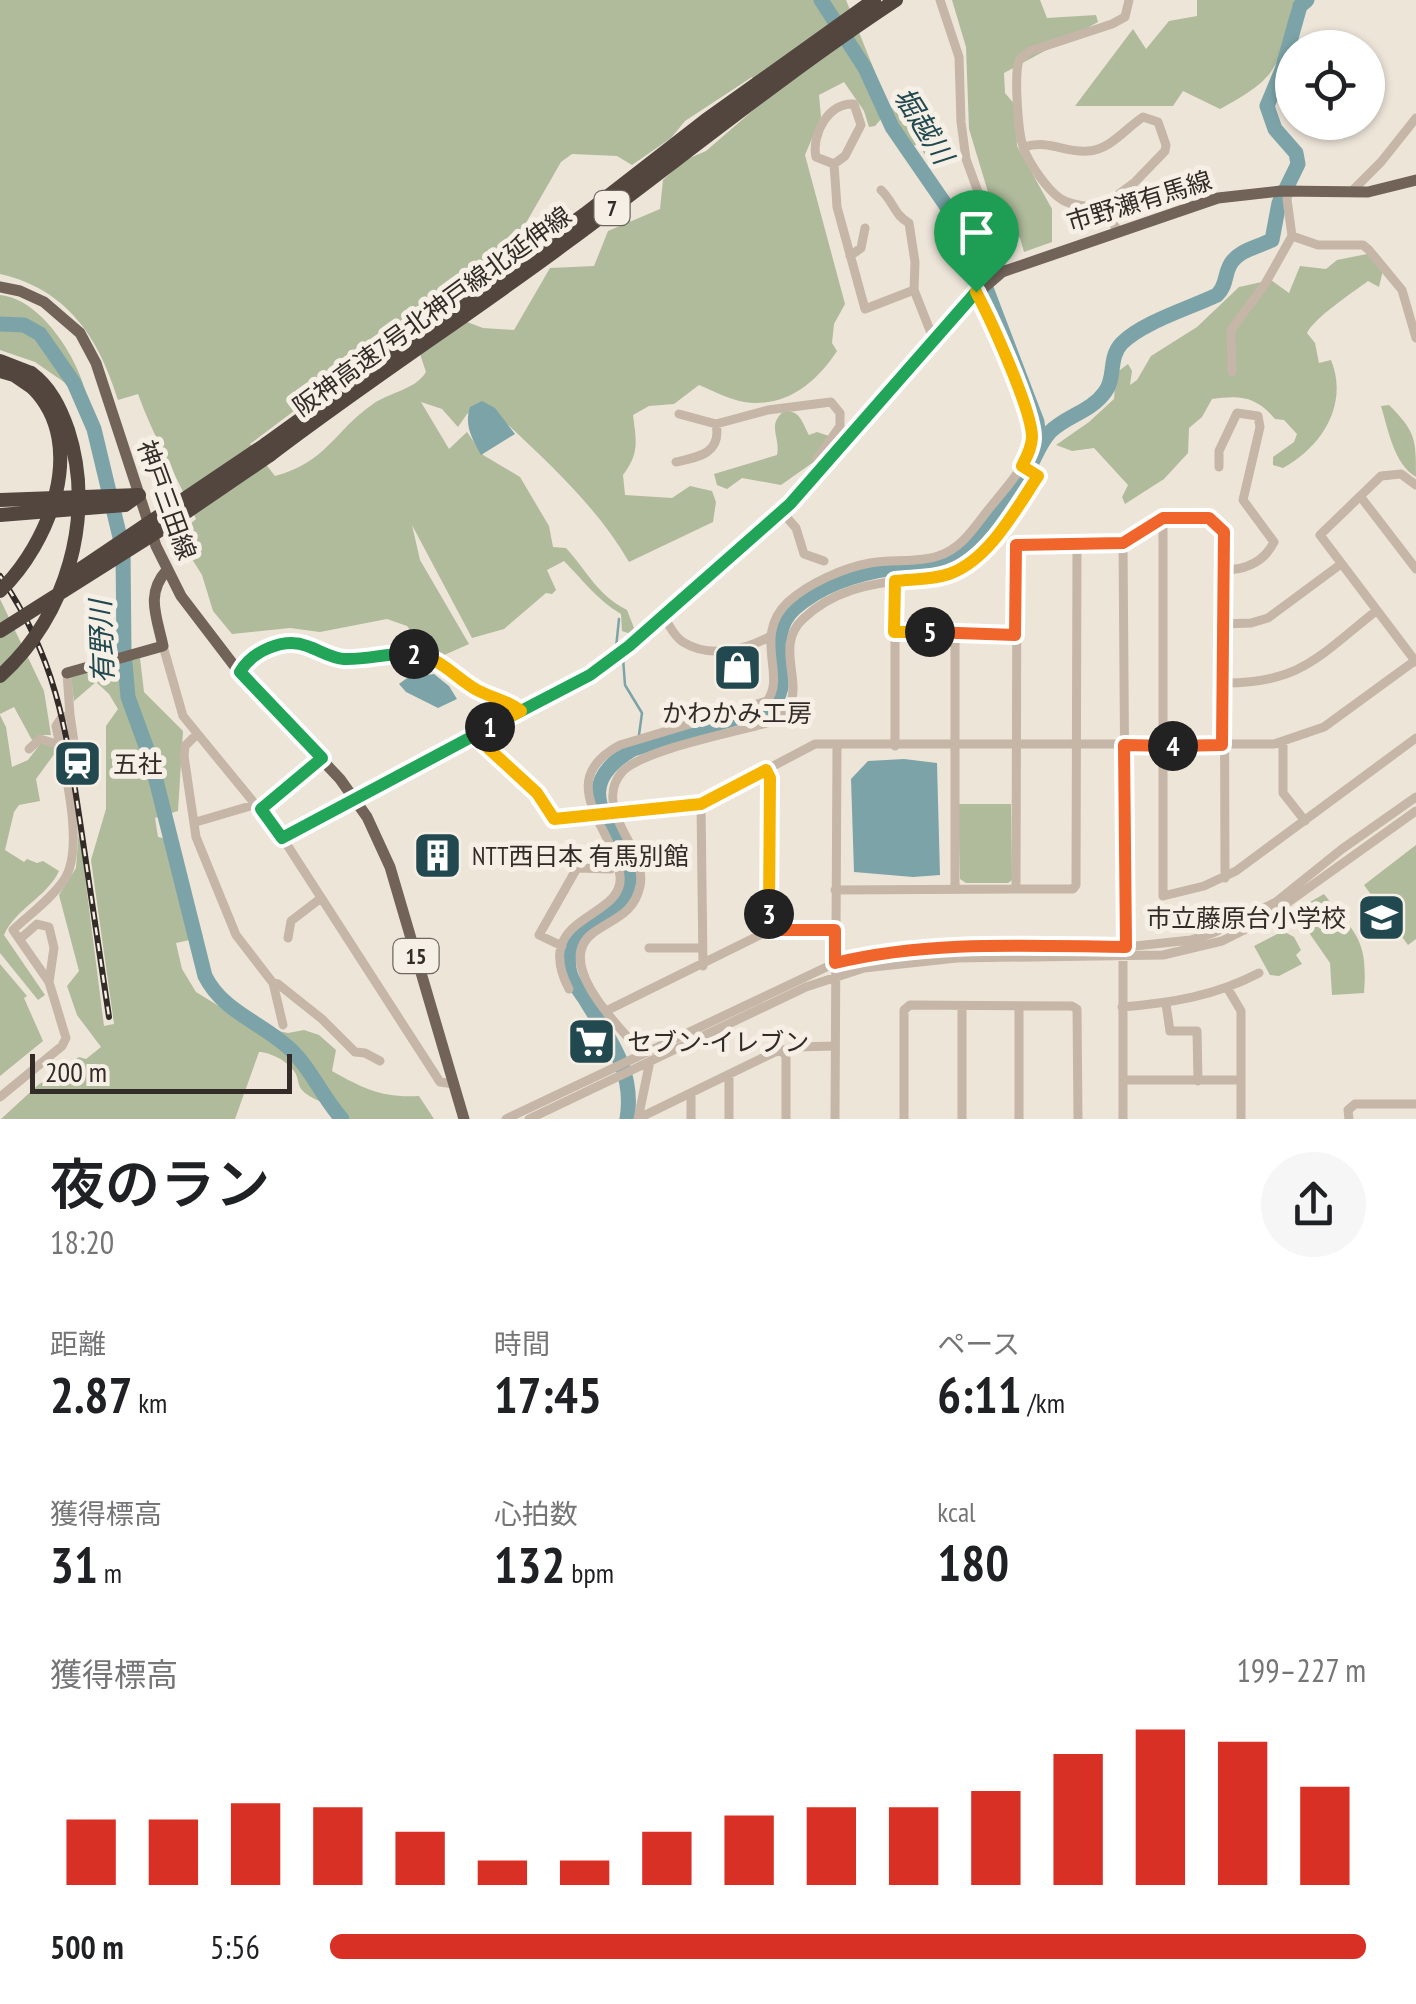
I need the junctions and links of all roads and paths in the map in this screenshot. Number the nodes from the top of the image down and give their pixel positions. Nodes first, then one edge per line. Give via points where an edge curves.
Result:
1 (874, 0) edge
2 (896, 0) edge
3 (940, 0) edge
4 (1130, 0) edge
5 (758, 89) junction
6 (1416, 118) edge
7 (1023, 146) junction
8 (834, 164) junction
9 (1376, 168) junction
10 (1416, 180) edge
11 (1389, 188) junction
12 (881, 190) dead end
13 (1285, 192) junction
14 (1350, 193) junction
15 (1100, 208) junction
16 (865, 228) dead end
17 (1118, 230) junction
18 (1292, 236) junction
19 (850, 256) junction
20 (1002, 272) junction
21 (982, 286) junction
22 (0, 287) edge
23 (914, 290) junction
24 (933, 338) junction
25 (1416, 338) edge
26 (0, 360) edge
27 (0, 371) edge
28 (1232, 372) dead end
29 (679, 414) dead end
30 (716, 424) junction
31 (268, 450) junction
32 (676, 462) dead end
33 (1023, 466) junction
34 (1219, 467) dead end
35 (822, 468) junction
36 (1416, 485) edge
37 (1360, 496) junction
38 (129, 498) junction
39 (0, 500) edge
40 (84, 504) junction
41 (782, 512) junction
42 (0, 515) edge
43 (1163, 518) junction
44 (1123, 543) junction
45 (1077, 544) junction
46 (824, 561) dead end
47 (1341, 564) junction
48 (1416, 569) edge
49 (167, 570) junction
50 (1223, 570) junction
51 (828, 579) junction
52 (895, 581) junction
53 (0, 591) edge
54 (836, 594) junction
55 (1376, 610) junction
56 (664, 616) junction
57 (0, 620) edge
58 (1222, 624) junction
59 (0, 631) edge
60 (894, 632) junction
61 (955, 633) junction
62 (1015, 635) junction
63 (771, 636) junction
64 (162, 646) junction
65 (1416, 661) edge
66 (240, 672) junction
67 (67, 674) joint
68 (0, 676) edge
69 (1222, 683) junction
70 (521, 711) junction
71 (70, 714) junction
72 (197, 734) junction
73 (474, 735) junction
74 (1416, 738) edge
75 (74, 742) dead end
76 (1283, 742) junction
77 (60, 745) junction
78 (1077, 745) junction
79 (1124, 745) junction
80 (1222, 745) junction
81 (837, 746) junction
82 (894, 746) junction
83 (954, 746) junction
84 (1016, 746) junction
85 (1163, 746) junction
86 (29, 749) dead end
87 (322, 758) junction
88 (766, 770) junction
89 (1416, 797) edge
90 (355, 798) junction
91 (701, 804) junction
92 (259, 807) junction
93 (1416, 810) edge
94 (613, 813) junction
95 (596, 815) junction
96 (1305, 821) junction
97 (196, 822) junction
98 (282, 838) junction
99 (616, 864) junction
100 (1225, 878) junction
101 (954, 888) junction
102 (1016, 889) junction
103 (835, 890) junction
104 (321, 898) junction
105 (279, 915) dead end
106 (290, 922) junction
107 (770, 930) junction
108 (835, 930) junction
109 (16, 934) junction
110 (288, 938) dead end
111 (562, 946) junction
112 (649, 948) dead end
113 (702, 948) junction
114 (1124, 952) junction
115 (835, 963) junction
116 (702, 966) junction
117 (1260, 973) dead end
118 (834, 977) junction
119 (50, 982) junction
120 (273, 983) junction
121 (569, 989) dead end
122 (1228, 989) junction
123 (1166, 1004) junction
124 (962, 1006) junction
125 (1019, 1006) junction
126 (1122, 1007) junction
127 (606, 1011) junction
128 (283, 1025) dead end
129 (835, 1046) junction
130 (782, 1050) junction
131 (646, 1057) junction
132 (380, 1062) dead end
133 (616, 1071) junction
134 (729, 1075) junction
135 (1123, 1080) junction
136 (1242, 1080) junction
137 (1198, 1081) junction
138 (454, 1084) junction
139 (692, 1094) junction
140 (0, 1098) edge
141 (1416, 1104) edge
142 (638, 1118) edge
143 (464, 1119) edge
144 (506, 1119) edge
145 (530, 1119) edge
146 (691, 1119) edge
147 (729, 1119) edge
148 (786, 1119) edge
149 (835, 1119) edge
150 (904, 1119) edge
151 (962, 1119) edge
152 (1019, 1119) edge
153 (1078, 1119) edge
154 (1123, 1119) edge
155 (1241, 1119) edge
156 (1348, 1119) edge

1 - 5 highway, 7
2 - 5 highway, 7
3 - 20 street via 959,57 966,160
4 - 7 street via 1125,17 1019,60 1014,80
5 - 31 highway, 阪神高速7号北神戸線北延伸線 / 7
5 - 31 highway, 阪神高速7号北神戸線北延伸線 / 7 via 594,222
6 - 9 street
7 - 15 street via 1058,198
7 - 15 street via 1049,142 1092,151 1143,117 1158,122 1165,152
8 - 8 street via 860,124 854,104 825,118 814,148
8 - 19 street
9 - 11 street via 1380,184
9 - 14 street
10 - 11 main road, 市野瀬有馬線
11 - 14 main road, 市野瀬有馬線
12 - 23 street via 909,223
13 - 14 main road, 市野瀬有馬線
13 - 17 main road, 市野瀬有馬線 via 1218,198
13 - 18 street
15 - 17 street
16 - 19 street via 861,248
17 - 20 main road, 市野瀬有馬線
18 - 25 street via 1318,245 1363,245 1402,290
18 - 28 street via 1231,330
19 - 23 street via 865,309
20 - 21 main road, 市野瀬有馬線
21 - 24 main road, 市野瀬有馬線
21 - 33 street via 1030,421 1032,444
22 - 38 main road, 神戸三田線 / 15 via 44,302 85,341
23 - 24 street
24 - 35 main road, 市野瀬有馬線
26 - 68 highway, bridge via 38,378 56,401 74,456 78,513 61,589
27 - 53 highway, bridge via 23,380 45,401 59,467 42,535
29 - 30 street
30 - 32 street via 711,450
30 - 35 street via 831,402 840,426 818,459
31 - 57 highway, 7, bridge
31 - 59 highway, 7, bridge via 163,528
33 - 51 street via 950,551 870,563
33 - 52 street via 1038,476 975,558 938,577
34 - 50 street via 1219,451 1238,413 1258,416 1244,500 1273,548 1248,567
35 - 41 main road, 市野瀬有馬線
36 - 37 street via 1390,474
37 - 47 street via 1320,535
37 - 48 street
38 - 40 highway
38 - 49 main road, 神戸三田線 / 15
39 - 40 highway
40 - 42 highway
41 - 46 street via 804,554
41 - 56 main road, 市野瀬有馬線
43 - 44 street
43 - 50 street via 1209,518 1224,532
43 - 85 street
44 - 45 street
44 - 79 street
45 - 62 street via 1016,545
45 - 78 street
47 - 55 street
47 - 58 street via 1268,618
49 - 64 main road via 152,595
49 - 66 main road, 神戸三田線 / 15
50 - 58 street
51 - 54 street
51 - 63 street via 789,601
52 - 54 street
52 - 60 street
54 - 94 street via 807,614 790,638 794,694 782,716 631,764 614,786
55 - 65 street
55 - 69 street via 1300,670 1254,683
56 - 63 street via 682,642 707,650 746,647
56 - 70 main road, 市野瀬有馬線 via 590,675
58 - 69 street
60 - 61 street
60 - 82 street
61 - 62 street
61 - 83 street
62 - 84 street
63 - 95 street via 771,698 610,750 590,781
64 - 67 main road
64 - 72 street via 183,716
65 - 76 street via 1324,727
66 - 70 street via 252,656 286,643 340,659 427,656
66 - 87 main road, 神戸三田線 / 15
67 - 71 street
69 - 80 street
70 - 73 main road, 市野瀬有馬線
71 - 75 street
71 - 77 street via 56,722
72 - 92 street
72 - 97 street via 184,756
73 - 90 main road, 市野瀬有馬線
73 - 95 street via 537,793 554,819
74 - 96 street
76 - 80 street
76 - 96 street via 1284,794
77 - 86 street via 40,738
77 - 109 street via 71,865
78 - 79 street
78 - 84 street
78 - 102 street via 1076,886
79 - 85 street
79 - 114 street
80 - 85 street
80 - 100 street
81 - 82 street
81 - 88 street via 815,744
81 - 103 street
82 - 83 street
83 - 84 street
83 - 101 street
84 - 102 street
85 - 100 street via 1162,896
87 - 90 main road, 神戸三田線 / 15
87 - 92 street
88 - 91 street
88 - 107 street
89 - 114 street via 1276,902 1236,924
90 - 98 street
90 - 138 main road, 神戸三田線 / 15 via 390,868
91 - 94 street
91 - 113 street
92 - 97 street
92 - 98 street
93 - 114 street via 1240,933 1181,954
94 - 95 street
94 - 127 street via 641,882 631,908 592,934 580,956 581,970
95 - 99 street
96 - 100 street
97 - 120 street via 196,837 236,935
98 - 104 street
99 - 111 street via 616,895 580,920
99 - 111 street via 577,868 539,934
101 - 102 street
101 - 103 street
103 - 108 street
104 - 106 street
104 - 138 street via 440,1082
105 - 106 street
106 - 110 street
107 - 108 street
107 - 116 street
108 - 115 street
109 - 119 street
109 - 119 street via 37,924 49,927
111 - 121 street
112 - 113 street
113 - 116 street
114 - 115 street via 931,947
114 - 118 street via 925,960
114 - 126 street
115 - 118 street
115 - 131 street
116 - 127 street
117 - 122 street
118 - 129 street
118 - 131 street
119 - 140 street via 66,1040
120 - 128 street
120 - 132 street via 355,1052
122 - 123 street
122 - 136 street via 1242,1010
123 - 126 street
123 - 137 street via 1170,1031 1197,1031
124 - 125 street
124 - 150 street via 904,1010
124 - 151 street
125 - 152 street
125 - 153 street via 1077,1009
126 - 135 street
127 - 131 street
129 - 130 street
129 - 149 street
130 - 134 street
130 - 148 street
131 - 133 street via 631,1058
131 - 133 street via 634,1070
131 - 142 street
133 - 144 street
133 - 145 street
134 - 139 street
134 - 147 street
135 - 137 street
135 - 154 street
136 - 137 street
136 - 155 street
138 - 143 main road, 神戸三田線 / 15
139 - 142 street
139 - 146 street
141 - 156 street via 1355,1104

